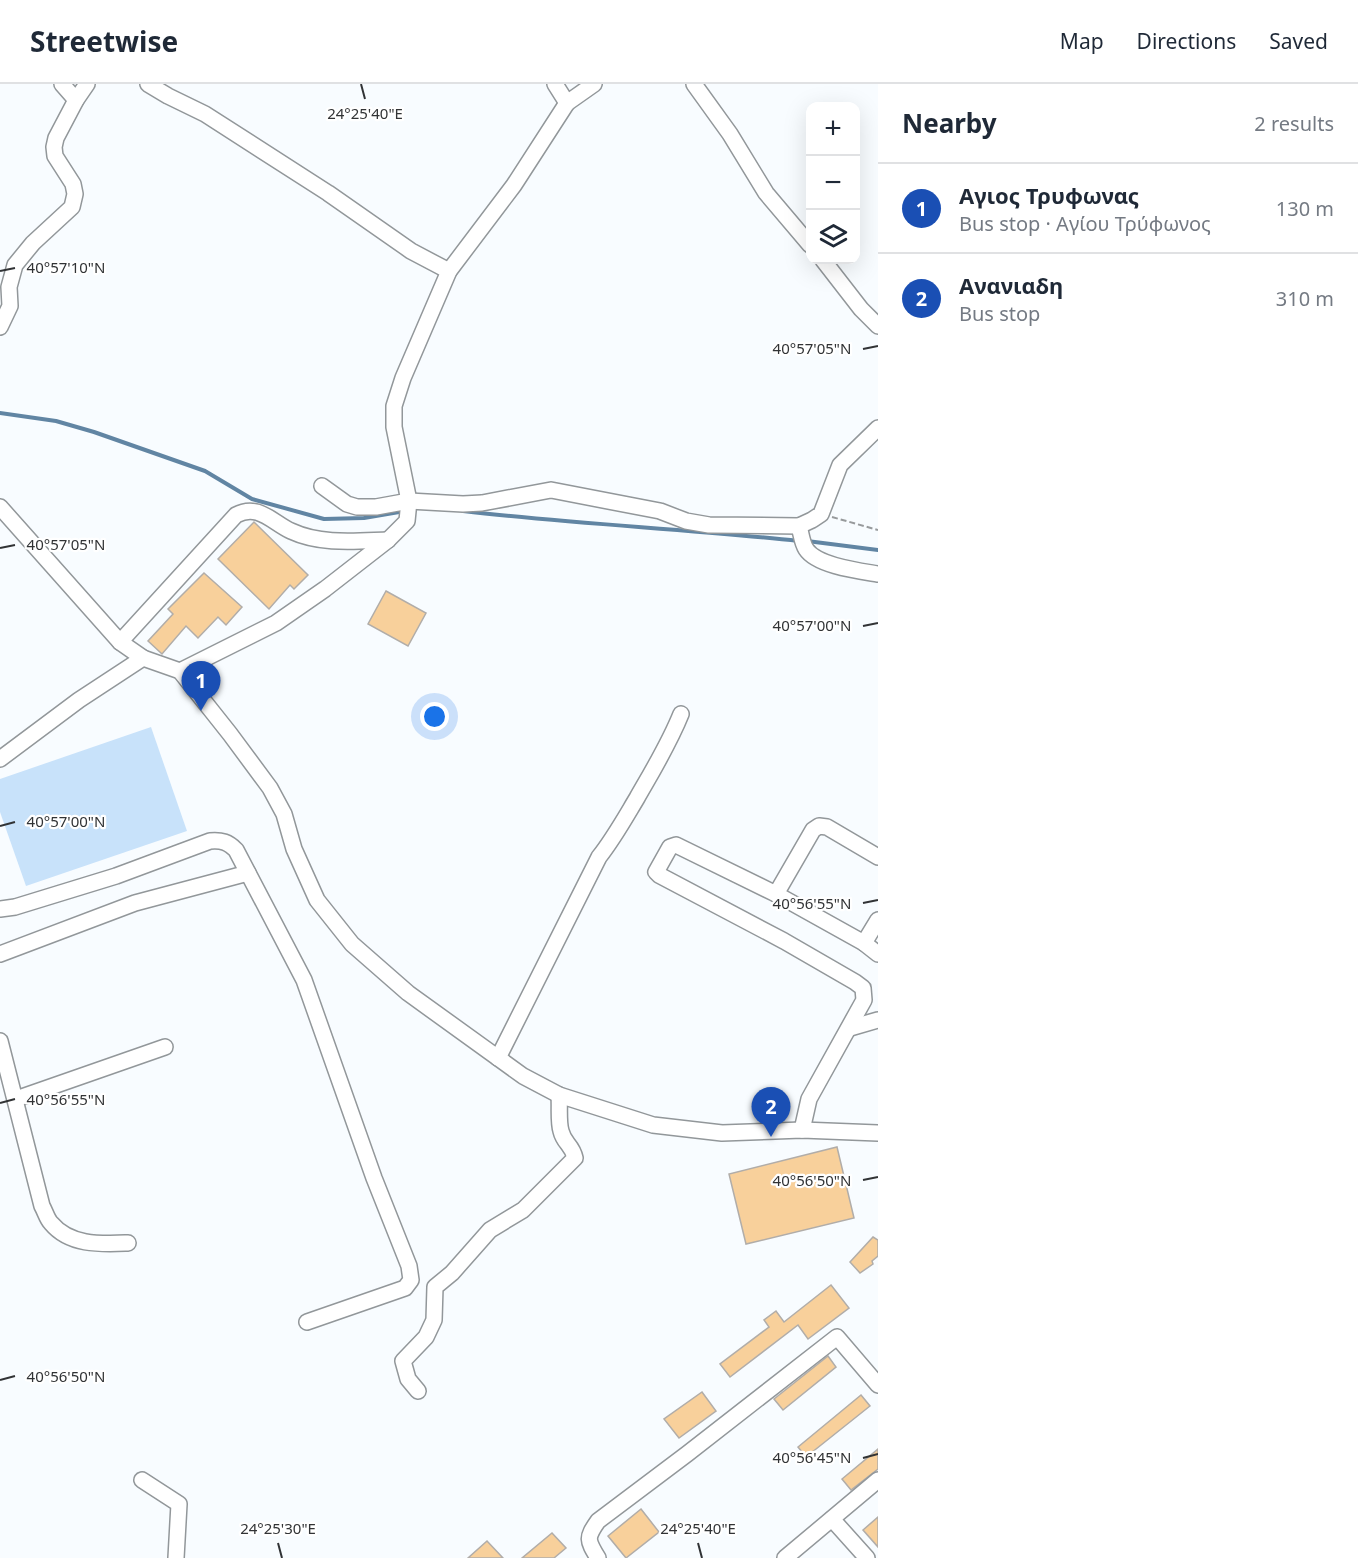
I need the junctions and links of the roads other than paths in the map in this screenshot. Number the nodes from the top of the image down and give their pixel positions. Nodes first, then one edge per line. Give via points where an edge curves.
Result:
1 (62, 84) edge
2 (87, 84) edge
3 (148, 84) edge
4 (594, 84) edge
5 (694, 84) edge
6 (554, 85) edge
7 (76, 100) junction
8 (567, 103) junction
9 (806, 240) edge
10 (826, 264) edge
11 (449, 271) junction
12 (878, 326) edge
13 (0, 327) edge
14 (878, 428) edge
15 (322, 486) dead end
16 (0, 507) edge
17 (408, 510) junction
18 (800, 530) junction
19 (388, 540) junction
20 (878, 574) edge
21 (120, 642) junction
22 (143, 658) junction
23 (180, 671) junction
24 (681, 714) dead end
25 (0, 759) edge
26 (878, 857) edge
27 (248, 873) junction
28 (776, 894) junction
29 (0, 909) edge
30 (878, 920) edge
31 (864, 943) junction
32 (0, 954) edge
33 (878, 954) edge
34 (878, 1020) edge
35 (850, 1028) junction
36 (0, 1041) edge
37 (165, 1047) dead end
38 (498, 1058) junction
39 (559, 1095) junction
40 (16, 1099) junction
41 (801, 1130) junction
42 (878, 1133) edge
43 (128, 1243) dead end
44 (308, 1322) dead end
45 (878, 1385) edge
46 (418, 1391) dead end
47 (142, 1480) dead end
48 (878, 1480) edge
49 (832, 1519) junction
50 (176, 1558) edge
51 (598, 1558) edge
52 (785, 1558) edge
53 (867, 1558) edge

1 - 7 street
2 - 7 street
3 - 11 street via 205,114 411,251
4 - 8 street
5 - 9 street via 766,194
6 - 8 street
7 - 13 street via 54,147 55,156 73,184 72,207 15,265 9,288 10,306
8 - 11 street via 514,185
10 - 12 street
11 - 17 street via 402,378 394,406
14 - 18 street via 840,465 821,514
15 - 17 street via 357,507
16 - 21 street
17 - 18 street via 482,503 551,490 660,511 709,525
17 - 19 street
18 - 20 street via 812,555 851,570
19 - 21 street via 319,539 292,532 254,510 245,510 236,515
19 - 23 street via 276,623
21 - 22 street
22 - 23 street
22 - 25 street
23 - 38 street via 270,788 317,900 352,944 408,993
24 - 38 street via 662,756 599,857
26 - 28 street via 819,826
27 - 29 street via 229,843 210,841 116,876
27 - 32 street via 135,903
27 - 44 street via 304,980 411,1280 405,1288
28 - 31 street
28 - 35 street via 676,845 670,847 656,872 863,988 864,1000
30 - 31 street
31 - 33 street
34 - 35 street
35 - 41 street via 809,1099
36 - 40 street
37 - 40 street
38 - 39 street
39 - 41 street via 653,1125 722,1133
39 - 46 street via 560,1130 575,1158 523,1210 490,1230 435,1287 434,1320 426,1337 403,1361 408,1379
40 - 43 street via 42,1206 50,1223 66,1237 96,1245
41 - 42 street
45 - 51 street via 837,1336 598,1521 589,1534 589,1543
47 - 50 street via 179,1504
48 - 49 street
49 - 52 street
49 - 53 street

